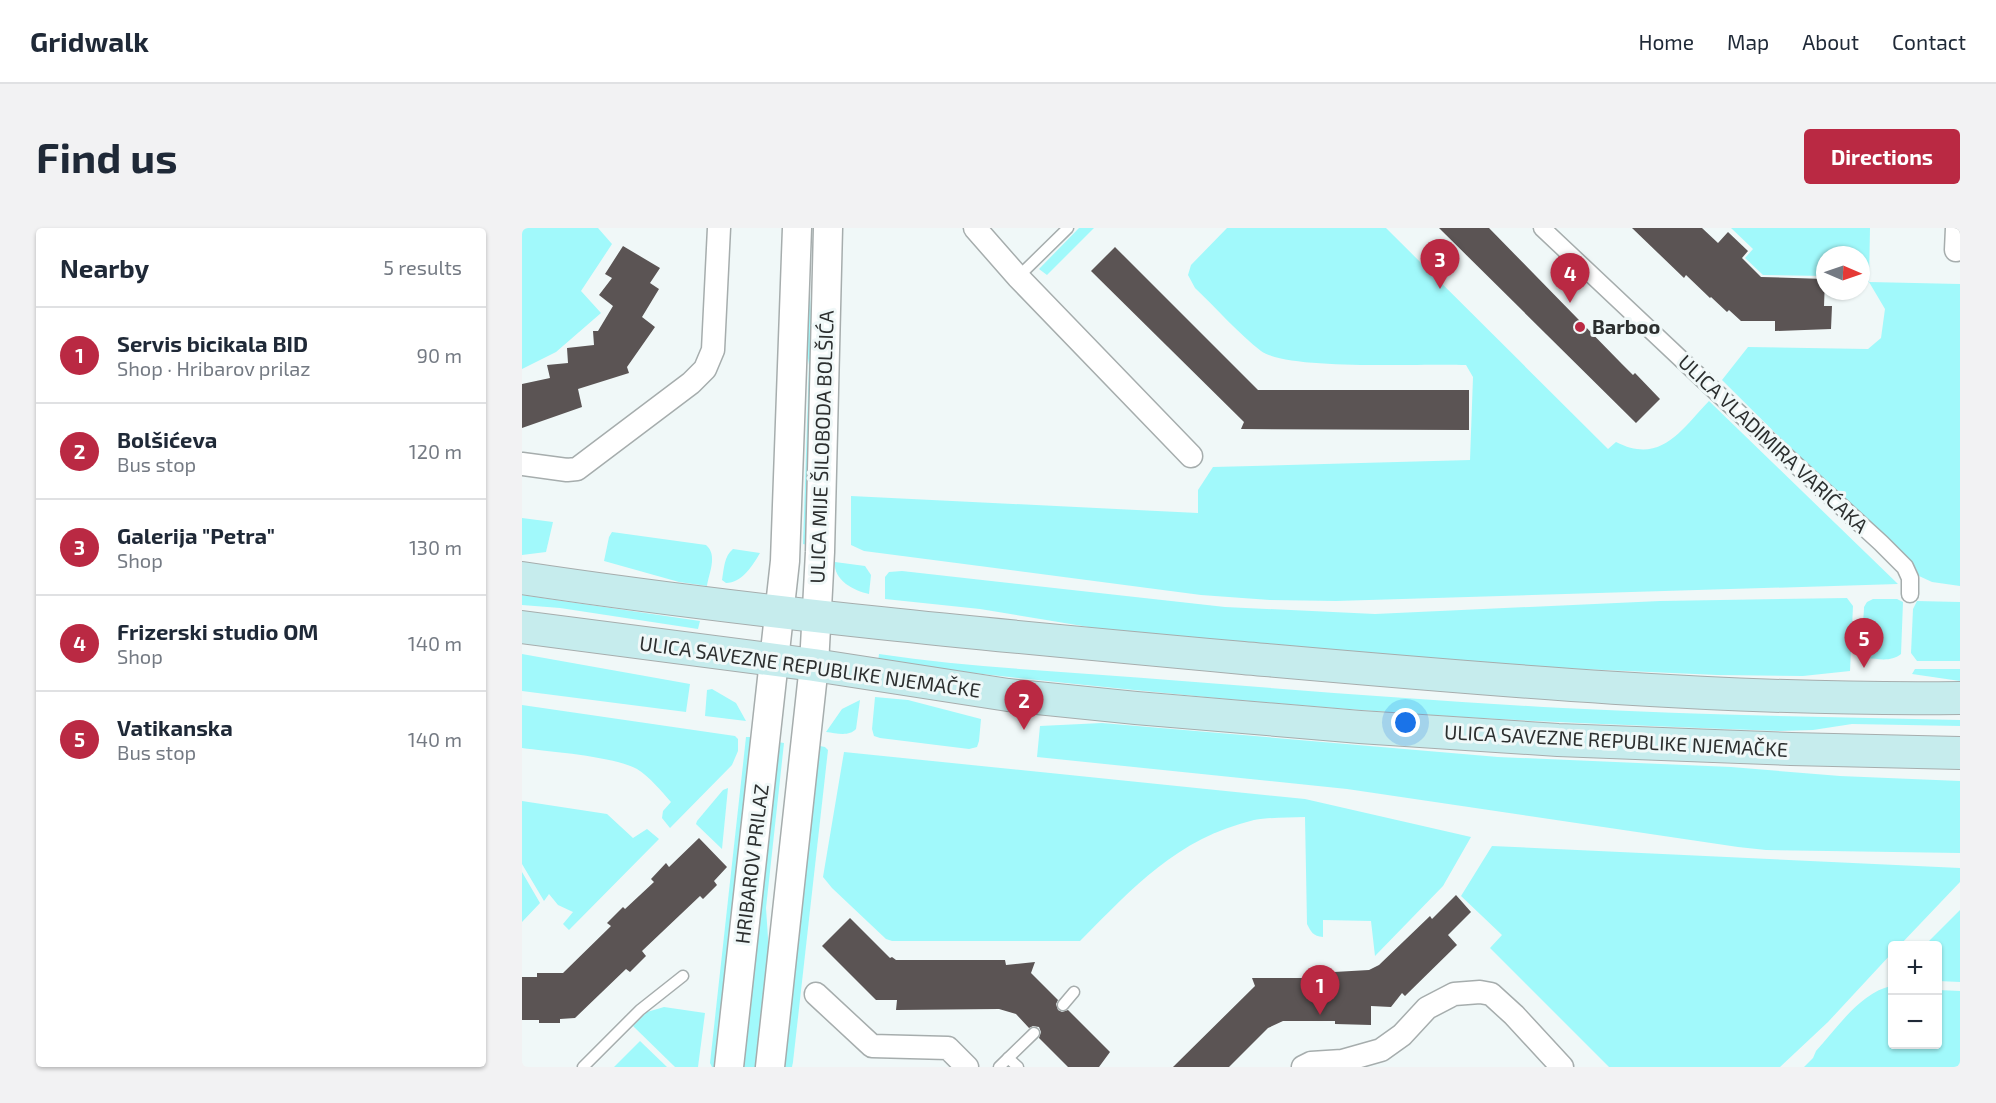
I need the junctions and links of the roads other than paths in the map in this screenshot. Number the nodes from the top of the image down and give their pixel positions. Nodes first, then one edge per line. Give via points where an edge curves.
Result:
1 (720, 228) edge
2 (797, 228) edge
3 (828, 228) edge
4 (975, 228) edge
5 (1068, 228) edge
6 (1542, 228) edge
7 (1018, 277) junction
8 (1191, 456) dead end
9 (522, 464) edge
10 (522, 578) edge
11 (1910, 594) dead end
12 (780, 613) junction
13 (817, 617) junction
14 (522, 627) edge
15 (774, 660) junction
16 (814, 665) junction
17 (1960, 698) edge
18 (1960, 753) edge
19 (683, 976) dead end
20 (1074, 992) dead end
21 (816, 994) dead end
22 (1063, 1005) dead end
23 (1034, 1033) dead end
24 (1008, 1058) junction
25 (583, 1067) edge
26 (729, 1067) edge
27 (770, 1067) edge
28 (967, 1067) edge
29 (999, 1067) edge
30 (1018, 1067) edge
31 (1303, 1067) edge
32 (1562, 1067) edge

1 - 9 street via 713,350 705,369 577,469
2 - 12 street, ULICA MIJE ŠILOBODA BOLŠIĆA via 787,532
3 - 13 street, ULICA MIJE ŠILOBODA BOLŠIĆA
4 - 7 street
5 - 7 lane
6 - 11 street, ULICA VLADIMIRA VARIĆAKA via 1881,543 1905,567
7 - 8 street
10 - 12 main road
12 - 13 main road
12 - 15 street, ULICA MIJE ŠILOBODA BOLŠIĆA
13 - 16 street, ULICA MIJE ŠILOBODA BOLŠIĆA
13 - 17 main road via 1623,689
14 - 15 main road, ULICA SAVEZNE REPUBLIKE NJEMAČKE
15 - 16 main road, ULICA SAVEZNE REPUBLIKE NJEMAČKE
15 - 26 street, HRIBAROV PRILAZ
16 - 18 main road, ULICA SAVEZNE REPUBLIKE NJEMAČKE via 1020,696 1360,727 1623,743
16 - 27 street, HRIBAROV PRILAZ
19 - 25 lane via 640,1010
20 - 22 lane
21 - 28 street via 872,1046 948,1048
23 - 24 lane
24 - 29 lane
24 - 30 lane
31 - 32 street via 1381,1050 1402,1035 1427,1008 1454,994 1480,992 1491,994 1514,1015

